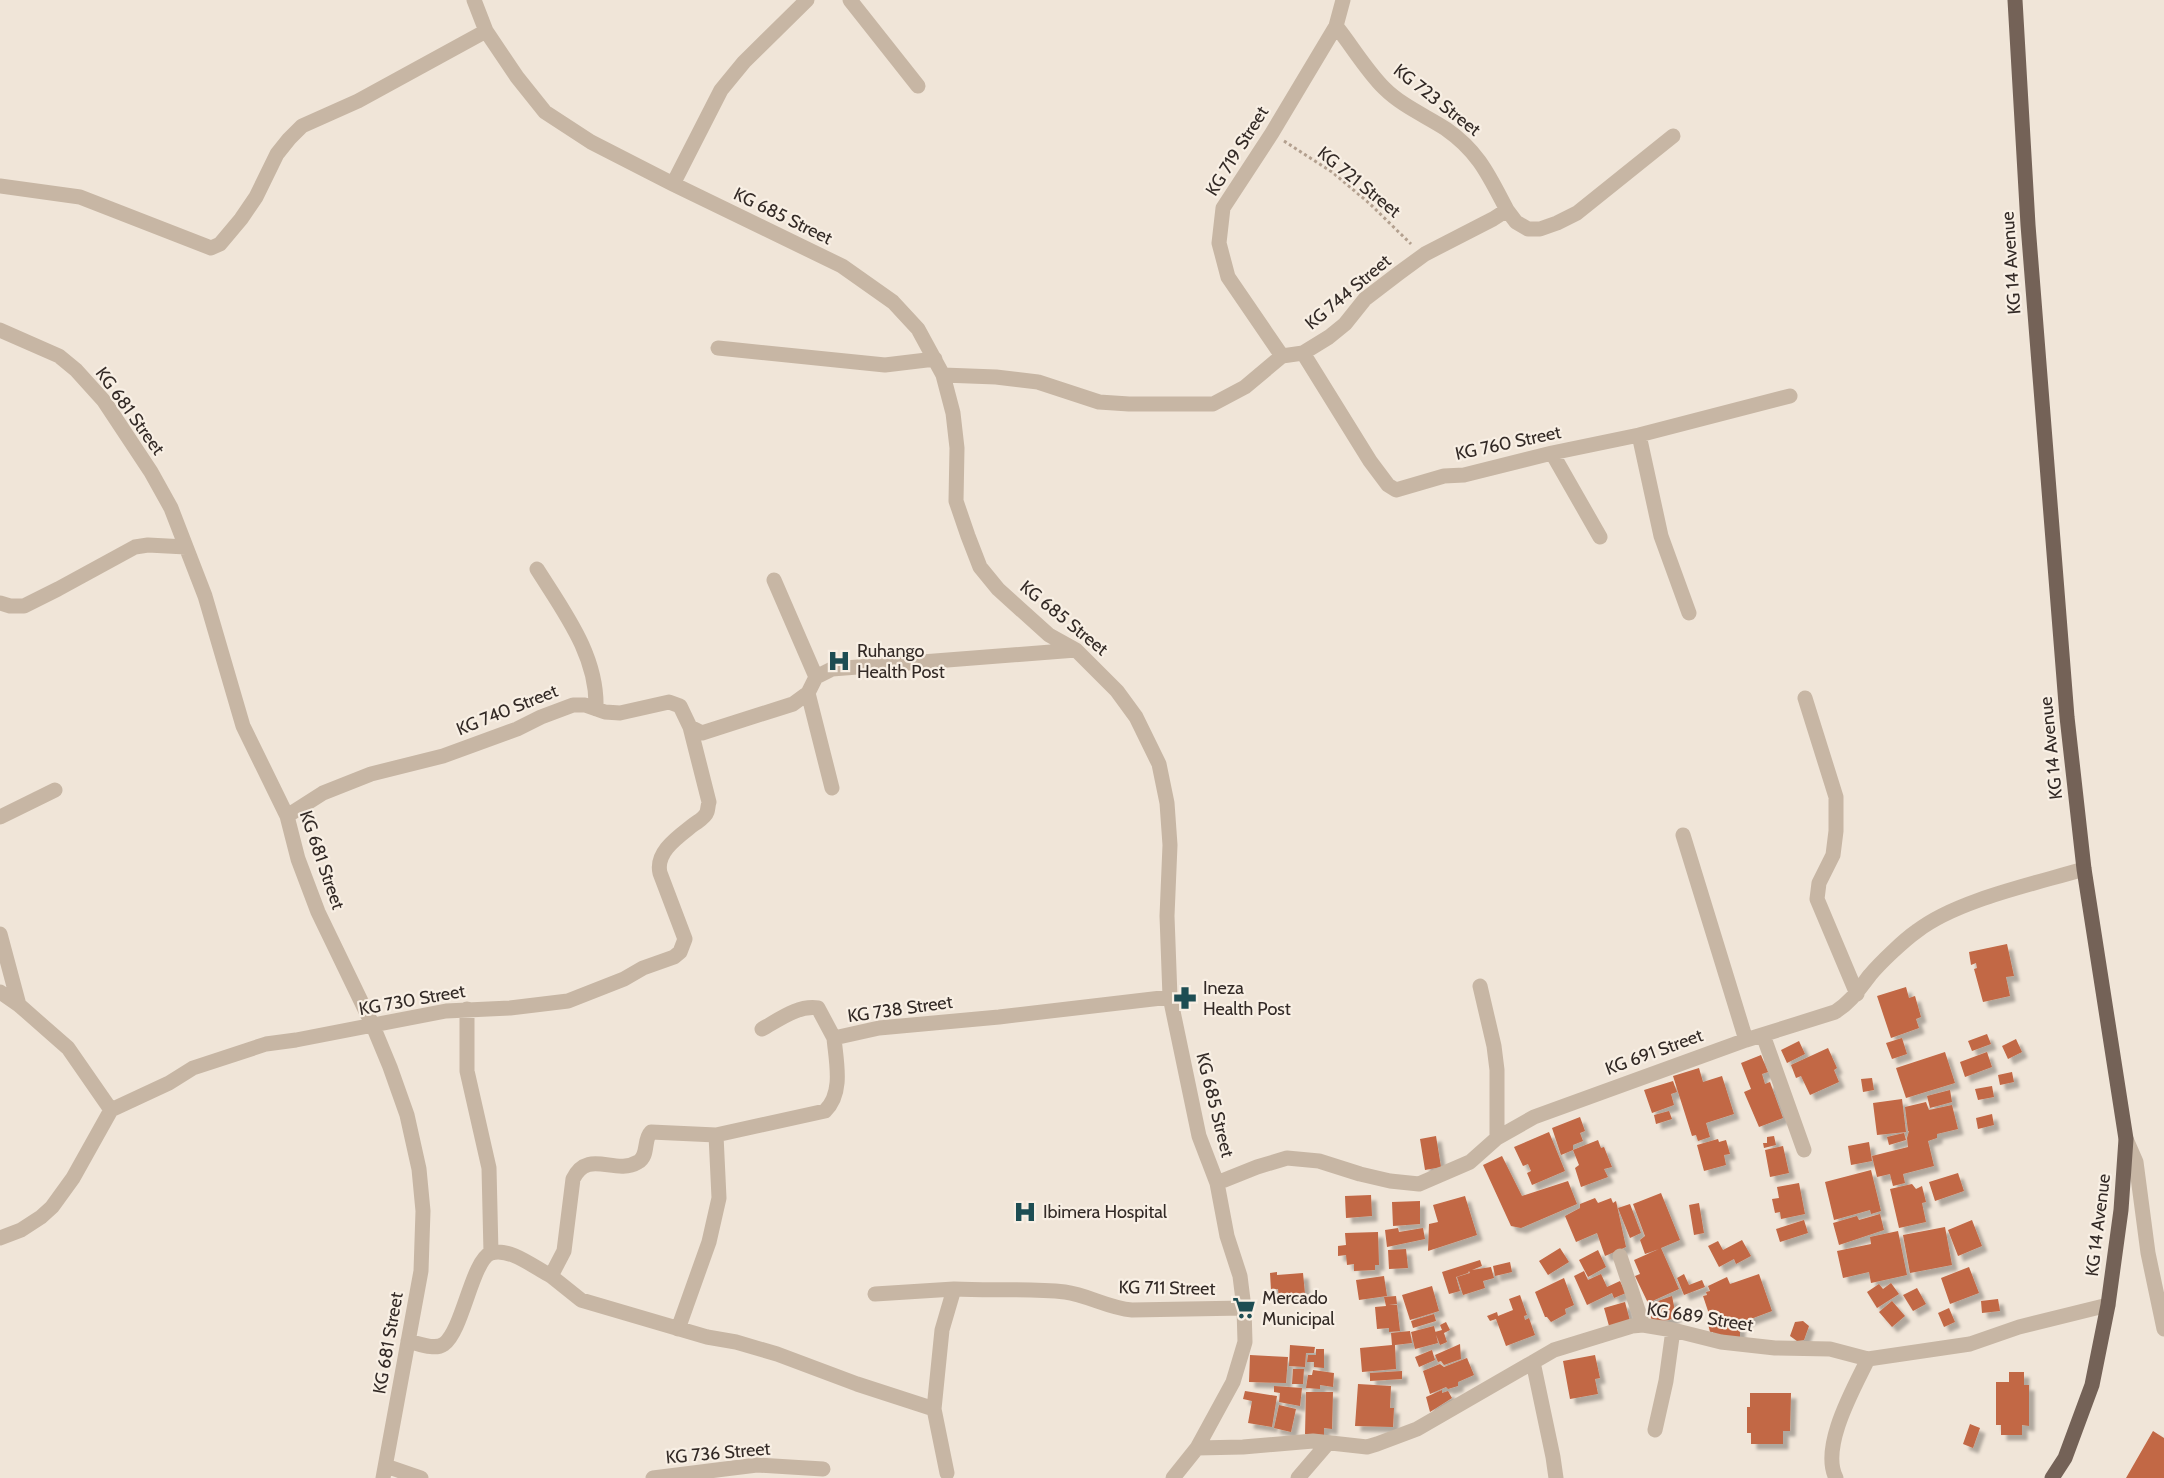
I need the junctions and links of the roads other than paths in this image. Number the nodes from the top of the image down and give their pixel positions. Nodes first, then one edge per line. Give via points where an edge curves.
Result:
1 (474, 0) edge
2 (807, 0) edge
3 (850, 0) edge
4 (1343, 0) edge
5 (2015, 0) edge
6 (1336, 26) junction
7 (486, 31) junction
8 (918, 86) dead end
9 (1672, 136) dead end
10 (673, 184) junction
11 (0, 186) edge
12 (1507, 210) junction
13 (0, 330) edge
14 (718, 348) dead end
15 (1303, 353) junction
16 (1282, 356) junction
17 (935, 359) junction
18 (943, 375) junction
19 (1790, 396) dead end
20 (1639, 435) junction
21 (1552, 453) junction
22 (1600, 537) dead end
23 (186, 547) junction
24 (537, 569) dead end
25 (774, 580) dead end
26 (0, 603) edge
27 (1689, 614) dead end
28 (1076, 650) junction
29 (816, 677) junction
30 (808, 693) junction
31 (1805, 698) dead end
32 (596, 709) junction
33 (690, 727) junction
34 (832, 788) dead end
35 (55, 790) dead end
36 (287, 816) junction
37 (0, 817) edge
38 (1683, 835) dead end
39 (2084, 869) junction
40 (0, 934) edge
41 (1480, 986) dead end
42 (0, 992) edge
43 (1857, 993) junction
44 (1170, 997) junction
45 (19, 1005) junction
46 (466, 1009) junction
47 (373, 1026) junction
48 (762, 1029) dead end
49 (1763, 1035) junction
50 (834, 1038) junction
51 (1746, 1040) junction
52 (111, 1110) junction
53 (716, 1135) junction
54 (1497, 1138) junction
55 (2126, 1139) junction
56 (1804, 1150) dead end
57 (1217, 1183) junction
58 (0, 1238) edge
59 (491, 1253) junction
60 (1620, 1256) dead end
61 (551, 1276) junction
62 (954, 1290) junction
63 (875, 1294) dead end
64 (2108, 1305) junction
65 (1244, 1308) junction
66 (1643, 1325) junction
67 (678, 1329) junction
68 (2164, 1329) edge
69 (1673, 1330) junction
70 (408, 1341) junction
71 (1868, 1359) junction
72 (1533, 1362) junction
73 (934, 1409) junction
74 (1655, 1430) dead end
75 (1328, 1443) junction
76 (1197, 1448) junction
77 (823, 1469) dead end
78 (385, 1472) edge
79 (947, 1473) dead end
80 (421, 1478) edge
81 (653, 1478) edge
82 (1173, 1478) edge
83 (1298, 1478) edge
84 (1556, 1478) edge
85 (1836, 1478) edge
86 (2052, 1478) edge

1 - 7 street, KG 685 Street
2 - 10 street via 721,90
3 - 8 street
4 - 6 street, KG 719 Street
5 - 39 main road, KG 14 Avenue via 2030,259 2067,717
6 - 12 street, KG 723 Street via 1385,89 1462,141 1483,163
6 - 16 street, KG 719 Street via 1222,208 1219,243 1228,277
7 - 10 street, KG 685 Street via 545,112 591,142
7 - 11 street via 358,101 302,126 277,154 241,219 220,244 211,248 80,197
9 - 12 street via 1577,213 1557,223 1528,229
10 - 17 street, KG 685 Street via 842,266 893,302 918,329
12 - 15 street, KG 744 Street via 1425,254 1365,299 1329,337
13 - 23 street, KG 681 Street via 59,356 104,401 151,472
14 - 17 street via 885,365
15 - 16 street, KG 744 Street
15 - 21 street, KG 760 Street via 1370,461 1392,488 1402,489
16 - 18 street via 1245,387 1213,404 1100,402 1038,382
17 - 18 street, KG 685 Street
18 - 28 street, KG 685 Street via 957,448 956,501 980,567 998,589 1049,635
19 - 20 street, KG 760 Street
20 - 21 street, KG 760 Street
20 - 27 street via 1661,536
21 - 22 street
23 - 26 street via 135,547 24,606
23 - 36 street, KG 681 Street via 205,596 243,726
24 - 32 street via 578,634 595,680
25 - 29 street
28 - 29 street via 832,669
28 - 44 street, KG 685 Street via 1136,717 1159,765 1170,845
29 - 30 street
30 - 33 street via 793,704 713,731 702,733
30 - 34 street
31 - 43 street via 1836,797 1833,855 1822,875 1817,898
32 - 33 street, KG 740 Street via 620,713 669,702 680,706
32 - 36 street, KG 740 Street via 573,705 443,756 371,774 323,793
33 - 46 street, KG 730 Street via 707,791 707,812 667,847 658,865 685,939 680,952 568,1001
35 - 37 street
36 - 47 street, KG 681 Street via 297,859 318,912
38 - 51 street
39 - 43 street, KG 691 Street via 1945,913 1916,931
39 - 55 main road, KG 14 Avenue
40 - 45 street
41 - 54 street via 1497,1070
42 - 45 street
43 - 49 street, KG 691 Street via 1835,1012
44 - 50 street, KG 738 Street via 879,1028
44 - 57 street, KG 685 Street via 1199,1136
45 - 52 street via 68,1048
46 - 47 street, KG 730 Street
46 - 59 street via 467,1071 489,1168
47 - 52 street, KG 730 Street via 266,1044 230,1055 193,1068
47 - 70 street, KG 681 Street via 407,1115 419,1169 423,1211 421,1271
48 - 50 street via 799,1009 818,1008
49 - 51 street, KG 691 Street
49 - 56 street
50 - 53 street, KG 738 Street via 838,1080 832,1105 825,1111
51 - 54 street, KG 691 Street via 1544,1113
52 - 58 street via 52,1207 21,1230
53 - 61 street, KG 738 Street via 651,1132 646,1138 644,1157 637,1162 585,1164 578,1168 573,1179 564,1251
53 - 67 street via 719,1198 709,1242
54 - 57 street, KG 691 Street via 1470,1162 1419,1184 1390,1181 1319,1161 1287,1158
55 - 64 main road, KG 14 Avenue
55 - 68 street via 2136,1162 2148,1253
57 - 65 street, KG 685 Street
59 - 61 street via 522,1258
59 - 70 street via 485,1258 455,1329 444,1344 433,1347
60 - 66 street
61 - 67 street via 581,1300
62 - 63 street, KG 711 Street
62 - 65 street, KG 711 Street via 1068,1292 1132,1310
62 - 73 street via 942,1330
64 - 71 street, KG 689 Street via 2019,1327 1970,1344
64 - 86 main road, KG 14 Avenue via 2092,1385 2065,1458
65 - 76 street, KG 685 Street via 1245,1342 1233,1382
66 - 69 street, KG 689 Street
66 - 72 street, KG 689 Street via 1554,1350
67 - 73 street via 777,1354
69 - 71 street, KG 689 Street via 1721,1342 1830,1349
69 - 74 street
70 - 78 street, KG 681 Street
71 - 85 street via 1832,1447
72 - 75 street, KG 689 Street via 1417,1429 1367,1447
72 - 84 street
73 - 79 street
75 - 76 street, KG 689 Street via 1312,1440 1243,1448
75 - 83 street
76 - 82 street, KG 685 Street
77 - 81 street, KG 736 Street via 757,1465
78 - 80 street

